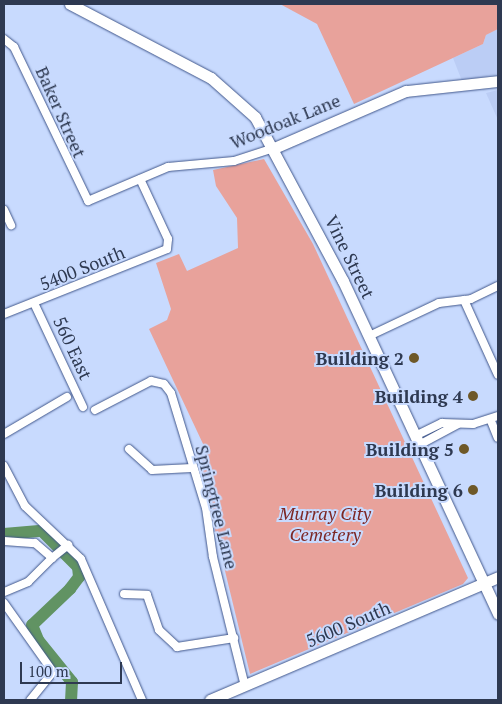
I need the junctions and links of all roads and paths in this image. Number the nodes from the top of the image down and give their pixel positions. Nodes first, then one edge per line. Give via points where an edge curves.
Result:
1 (70, 4) edge
2 (4, 39) edge
3 (498, 82) edge
4 (274, 148) junction
5 (140, 179) junction
6 (88, 200) joint
7 (4, 210) edge
8 (10, 225) dead end
9 (498, 286) edge
10 (464, 300) junction
11 (34, 303) junction
12 (4, 314) edge
13 (369, 336) junction
14 (498, 375) edge
15 (67, 398) dead end
16 (83, 407) dead end
17 (95, 410) dead end
18 (498, 416) edge
19 (491, 422) junction
20 (4, 434) edge
21 (498, 438) edge
22 (417, 441) junction
23 (128, 449) dead end
24 (4, 466) edge
25 (192, 468) junction
26 (4, 541) edge
27 (67, 546) junction
28 (55, 556) junction
29 (498, 577) edge
30 (484, 584) junction
31 (4, 592) edge
32 (124, 594) dead end
33 (4, 602) edge
34 (498, 614) edge
35 (234, 638) junction
36 (245, 686) junction
37 (30, 700) edge
38 (142, 700) edge
39 (210, 700) edge

1 - 4 main road, Vine Street via 226,87 251,112
2 - 6 street, Baker Street via 14,47
3 - 4 main road, Woodoak Lane via 406,91
4 - 5 street, Woodoak Lane via 234,161 177,165
4 - 13 main road, Vine Street
5 - 6 street, Woodoak Lane
5 - 11 street, 5400 South via 169,246
7 - 8 street
9 - 10 street
10 - 13 street via 439,304
10 - 14 street
11 - 12 street, 5400 South
11 - 16 street, 560 East
13 - 22 main road, Vine Street
15 - 20 street
17 - 25 street, Springtree Lane via 148,382 164,384 175,401
18 - 19 street
19 - 21 street
19 - 22 street via 442,423
22 - 30 main road, Vine Street
23 - 25 street via 152,470
24 - 27 street via 25,506
25 - 35 street, Springtree Lane via 206,508 213,557
26 - 28 street via 36,544
27 - 28 street
27 - 38 street via 84,564 105,623
28 - 31 street via 28,582
29 - 30 main road, 5600 South
30 - 34 main road, Vine Street
30 - 36 main road, 5600 South
32 - 35 street via 147,595 159,630 177,647
33 - 37 street via 53,672
35 - 36 street, Springtree Lane
36 - 39 main road, 5600 South

